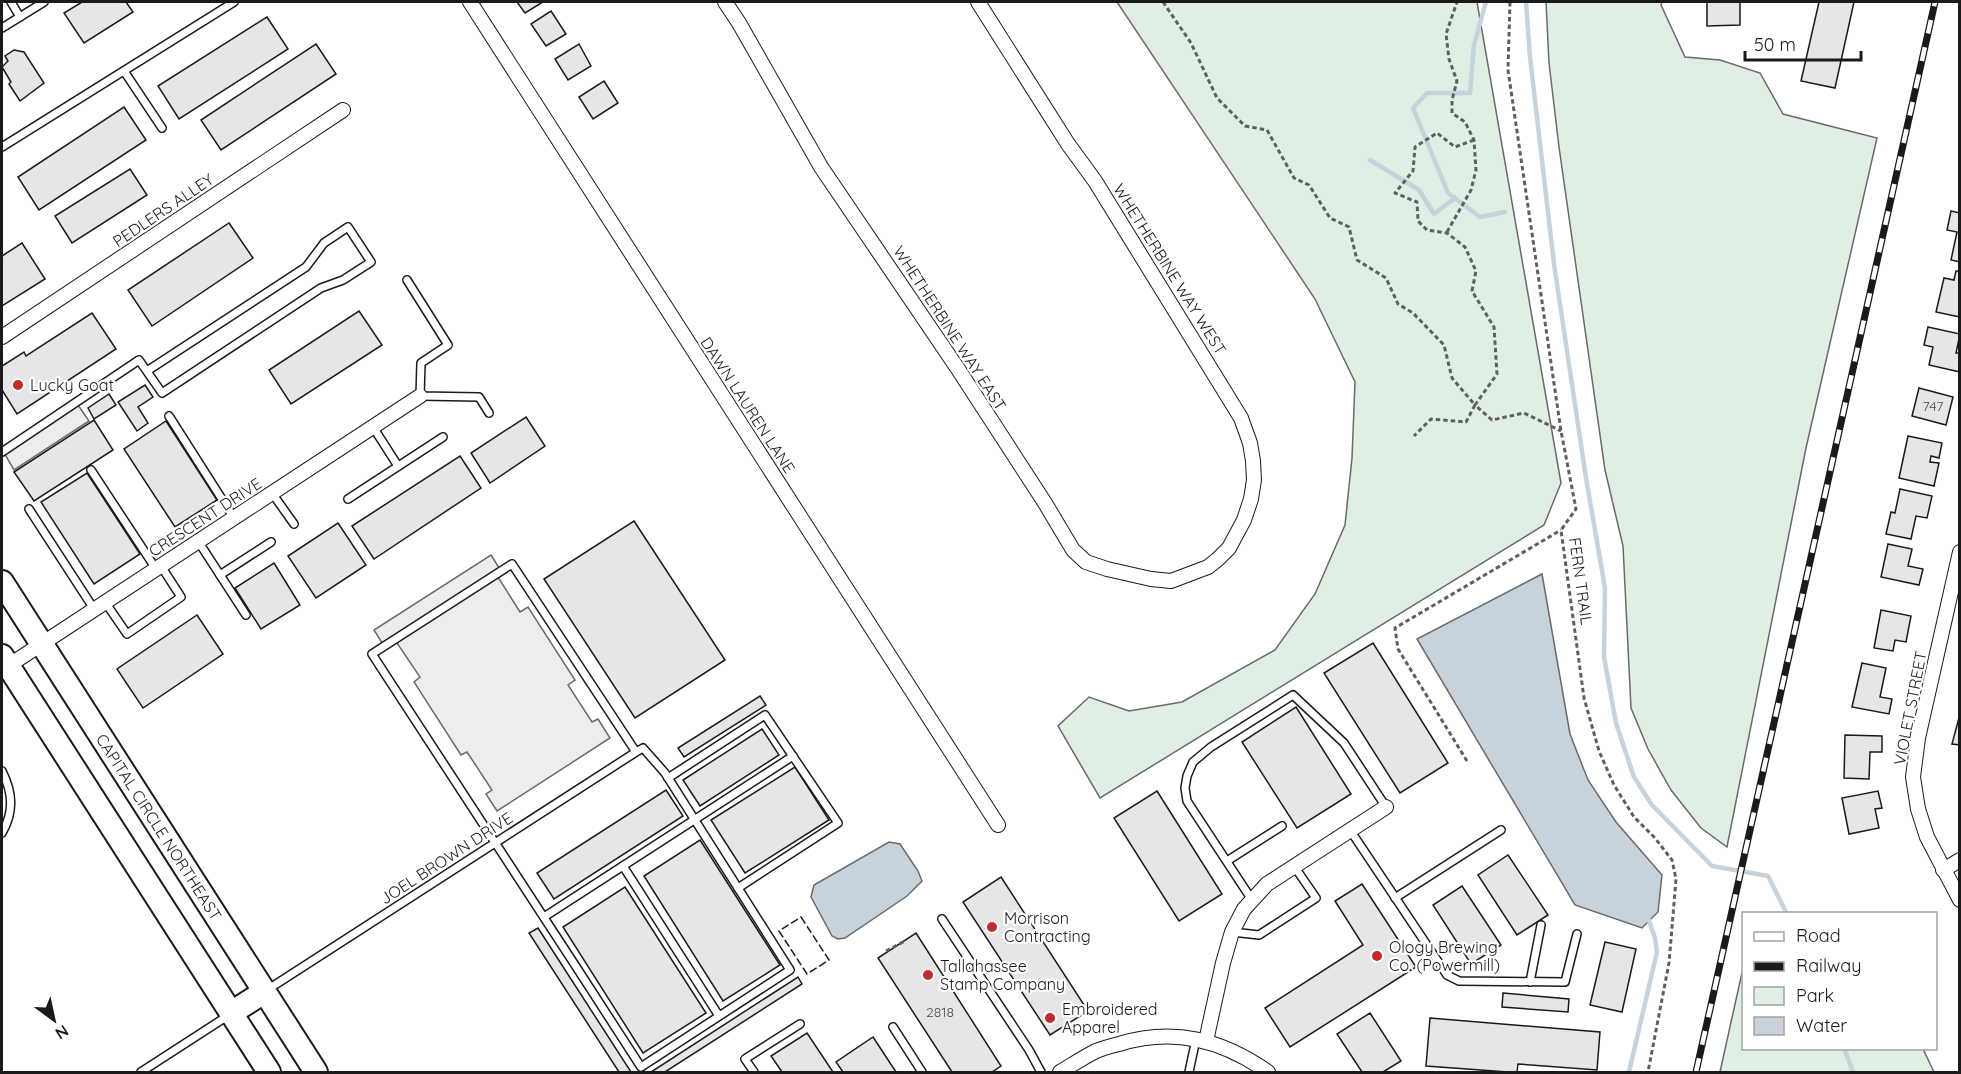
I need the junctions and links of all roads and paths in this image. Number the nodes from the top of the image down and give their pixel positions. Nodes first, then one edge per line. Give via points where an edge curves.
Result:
1 (11, 2) edge
2 (44, 2) edge
3 (234, 2) edge
4 (471, 2) edge
5 (725, 2) edge
6 (978, 2) edge
7 (1163, 2) edge
8 (1457, 2) edge
9 (1510, 2) edge
10 (20, 16) junction
11 (2, 28) edge
12 (124, 71) junction
13 (343, 110) dead end
14 (162, 128) dead end
15 (1474, 140) junction
16 (2, 147) edge
17 (1447, 233) junction
18 (407, 280) dead end
19 (2, 337) edge
20 (147, 371) junction
21 (420, 396) junction
22 (1474, 405) junction
23 (489, 414) dead end
24 (169, 416) dead end
25 (373, 427) junction
26 (1561, 431) junction
27 (1414, 436) dead end
28 (443, 437) dead end
29 (2, 452) edge
30 (398, 466) junction
31 (90, 470) dead end
32 (273, 493) junction
33 (348, 499) dead end
34 (29, 509) dead end
35 (234, 518) junction
36 (294, 524) dead end
37 (1562, 530) junction
38 (198, 541) junction
39 (271, 542) dead end
40 (1959, 552) edge
41 (1208, 567) joint
42 (158, 568) junction
43 (220, 575) junction
44 (2, 582) edge
45 (100, 606) junction
46 (246, 615) dead end
47 (41, 644) junction
48 (5, 661) edge
49 (636, 752) junction
50 (793, 756) junction
51 (1467, 761) dead end
52 (2, 771) edge
53 (668, 778) junction
54 (1386, 807) joint
55 (695, 820) junction
56 (998, 825) dead end
57 (1282, 826) dead end
58 (1350, 830) junction
59 (1501, 830) dead end
60 (2, 833) edge
61 (495, 842) junction
62 (1959, 860) edge
63 (1227, 861) junction
64 (1294, 866) junction
65 (622, 867) junction
66 (1943, 870) junction
67 (738, 888) junction
68 (1395, 898) junction
69 (1252, 900) junction
70 (1959, 900) edge
71 (544, 917) junction
72 (942, 919) dead end
73 (1541, 925) dead end
74 (1232, 932) junction
75 (1577, 934) dead end
76 (905, 941) dead end
77 (886, 951) dead end
78 (1530, 982) junction
79 (264, 992) junction
80 (231, 1013) junction
81 (719, 1016) junction
82 (800, 1024) dead end
83 (893, 1027) dead end
84 (1201, 1040) junction
85 (141, 1072) edge
86 (269, 1072) edge
87 (316, 1072) edge
88 (754, 1072) edge
89 (922, 1072) edge
90 (1041, 1072) edge
91 (1060, 1072) edge
92 (1189, 1072) edge
93 (1268, 1072) edge
94 (1648, 1072) edge

1 - 10 lane
2 - 10 lane
3 - 12 lane
4 - 56 street, DAWN LAUREN LANE
5 - 41 street, WHETHERBINE WAY EAST via 821,167 940,342 1073,550 1086,562 1151,579 1171,580
6 - 41 street, WHETHERBINE WAY WEST via 1095,181 1241,418 1253,461 1251,499 1229,548
7 - 22 path via 1191,43 1217,98 1245,126 1267,130 1294,178 1309,185 1330,218 1349,227 1357,261 1386,278 1398,304 1413,313 1444,345 1452,378
8 - 15 path via 1446,34 1456,81 1452,113 1465,122
9 - 26 path, FERN TRAIL via 1508,70
10 - 11 lane
12 - 14 lane
12 - 16 lane
13 - 19 street, PEDLERS ALLEY
15 - 17 path via 1476,170 1471,190
15 - 17 path via 1455,147 1437,133 1415,147 1413,171 1395,193 1417,202 1418,221 1427,230
17 - 22 path via 1465,247 1476,271 1472,291 1494,327 1497,374
18 - 21 lane via 448,345 421,363
20 - 20 lane via 306,267 324,243 348,227 371,262 343,280 321,288 162,393
20 - 29 lane via 139,360
21 - 23 lane via 479,397
21 - 25 street, CRESCENT DRIVE
22 - 26 path via 1492,420 1524,413
22 - 27 path via 1466,422 1431,419
24 - 35 lane
25 - 30 lane
25 - 32 street, CRESCENT DRIVE
26 - 37 path, FERN TRAIL via 1576,509
28 - 30 lane
30 - 33 lane
31 - 42 lane
32 - 35 street, CRESCENT DRIVE
32 - 36 lane
34 - 45 lane
35 - 38 street, CRESCENT DRIVE
37 - 51 path via 1395,628 1398,649
37 - 94 path, FERN TRAIL via 1584,698 1599,751 1634,817 1672,860 1676,879 1669,963
38 - 42 street, CRESCENT DRIVE
38 - 43 lane
39 - 43 lane
40 - 66 street, VIOLET STREET via 1913,777 1927,837
42 - 45 street, CRESCENT DRIVE
42 - 45 lane via 181,597 127,634
43 - 46 lane
44 - 47 main road, CAPITAL CIRCLE NORTHEAST
45 - 47 street, CRESCENT DRIVE
47 - 48 street, CRESCENT DRIVE
47 - 79 main road, CAPITAL CIRCLE NORTHEAST
48 - 80 main road
49 - 53 lane, JOEL BROWN DRIVE via 643,748
49 - 61 lane, JOEL BROWN DRIVE
49 - 61 lane via 512,564 372,654
50 - 53 lane via 765,715
50 - 55 lane
50 - 67 lane via 838,823
52 - 60 lane via 10,794 11,813
53 - 55 lane
54 - 58 street
54 - 63 lane via 1344,743 1293,695 1211,747 1193,762 1187,776 1187,801
55 - 65 lane
55 - 67 lane
57 - 63 lane
58 - 64 street
58 - 68 lane
59 - 68 lane
61 - 71 lane
61 - 79 lane, JOEL BROWN DRIVE
62 - 66 street
63 - 69 lane
64 - 69 street
64 - 74 lane via 1316,898 1259,935
65 - 71 lane
65 - 81 lane
66 - 70 street, VIOLET STREET
67 - 81 lane via 790,969
68 - 78 lane via 1447,975 1459,981
69 - 74 street
71 - 81 lane via 641,1067
72 - 90 lane
73 - 78 lane
74 - 84 street
75 - 78 lane via 1565,982
76 - 77 path
79 - 80 main road
79 - 87 main road, CAPITAL CIRCLE NORTHEAST
80 - 85 lane
80 - 86 main road
82 - 88 lane via 745,1059
83 - 89 lane
84 - 91 street via 1166,1036 1134,1040 1098,1050
84 - 92 lane
84 - 93 street via 1225,1047

